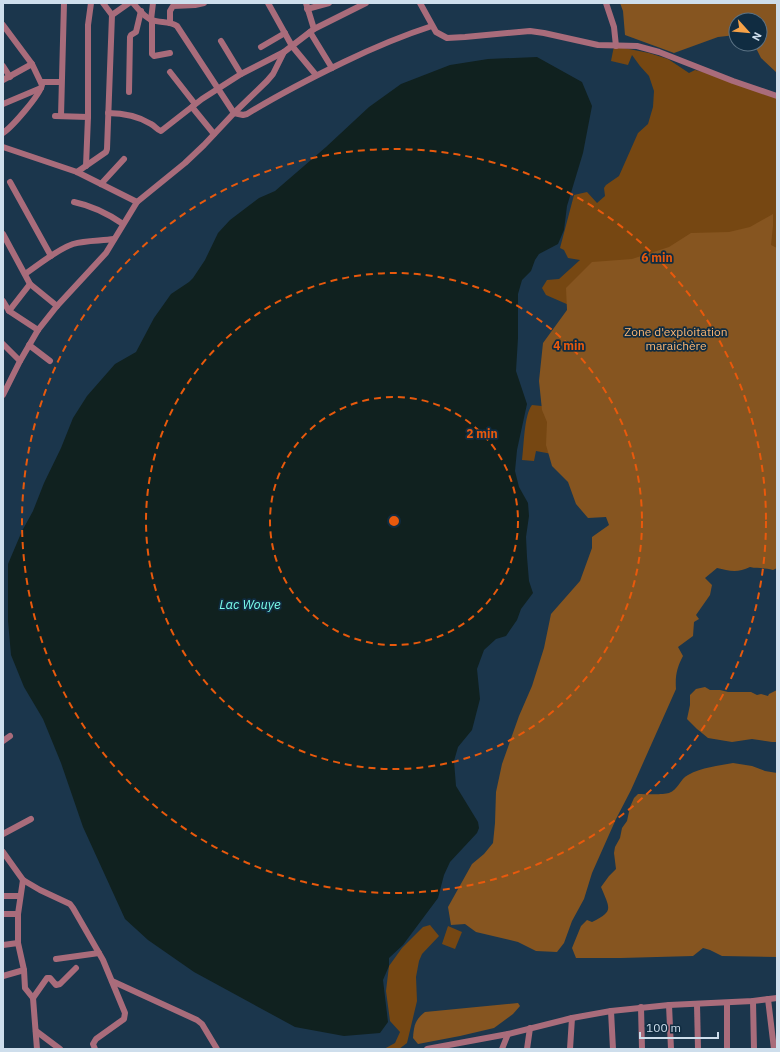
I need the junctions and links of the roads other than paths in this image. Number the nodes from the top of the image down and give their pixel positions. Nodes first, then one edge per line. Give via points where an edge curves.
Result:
1 (64, 3) edge
2 (91, 3) edge
3 (103, 3) edge
4 (129, 3) edge
5 (133, 3) edge
6 (153, 3) edge
7 (204, 3) edge
8 (268, 3) edge
9 (329, 3) edge
10 (366, 3) edge
11 (420, 3) edge
12 (606, 3) edge
13 (307, 6) edge
14 (141, 11) junction
15 (112, 15) junction
16 (152, 20) junction
17 (170, 23) junction
18 (3, 25) edge
19 (432, 26) junction
20 (312, 30) junction
21 (285, 33) junction
22 (221, 41) dead end
23 (292, 46) junction
24 (616, 46) junction
25 (262, 47) dead end
26 (284, 52) junction
27 (170, 53) dead end
28 (32, 64) junction
29 (3, 66) edge
30 (332, 68) junction
31 (170, 72) dead end
32 (241, 74) junction
33 (316, 75) junction
34 (10, 77) junction
35 (3, 80) edge
36 (61, 82) junction
37 (41, 85) junction
38 (218, 88) junction
39 (129, 92) dead end
40 (777, 96) edge
41 (20, 97) junction
42 (3, 104) edge
43 (193, 106) junction
44 (26, 108) junction
45 (108, 113) junction
46 (234, 113) junction
47 (88, 117) junction
48 (3, 133) edge
49 (214, 134) junction
50 (3, 147) edge
51 (124, 159) dead end
52 (86, 166) junction
53 (77, 172) junction
54 (10, 182) dead end
55 (101, 184) junction
56 (74, 202) dead end
57 (137, 202) junction
58 (123, 224) junction
59 (3, 234) edge
60 (114, 239) junction
61 (51, 256) junction
62 (25, 274) junction
63 (30, 284) junction
64 (3, 301) edge
65 (57, 306) junction
66 (9, 311) junction
67 (38, 330) junction
68 (3, 344) edge
69 (29, 345) junction
70 (20, 361) junction
71 (50, 361) dead end
72 (3, 395) edge
73 (10, 736) dead end
74 (3, 741) edge
75 (31, 819) dead end
76 (3, 834) edge
77 (3, 852) edge
78 (23, 880) junction
79 (3, 896) edge
80 (20, 896) junction
81 (3, 914) edge
82 (18, 914) junction
83 (18, 943) junction
84 (3, 945) edge
85 (99, 953) junction
86 (56, 959) dead end
87 (76, 968) dead end
88 (24, 970) junction
89 (3, 976) edge
90 (112, 981) junction
91 (33, 998) junction
92 (777, 998) edge
93 (768, 999) junction
94 (753, 1001) junction
95 (727, 1003) junction
96 (697, 1004) junction
97 (669, 1005) junction
98 (641, 1007) junction
99 (611, 1011) junction
100 (572, 1018) junction
101 (530, 1028) junction
102 (36, 1031) junction
103 (508, 1034) junction
104 (92, 1047) edge
105 (441, 1048) edge
106 (37, 1049) edge
107 (60, 1049) edge
108 (217, 1049) edge
109 (427, 1049) edge
110 (502, 1049) edge
111 (527, 1049) edge
112 (570, 1049) edge
113 (613, 1049) edge
114 (642, 1049) edge
115 (671, 1049) edge
116 (698, 1049) edge
117 (727, 1049) edge
118 (754, 1049) edge
119 (775, 1049) edge

1 - 36 street
2 - 47 street via 88,25
3 - 15 street
4 - 15 street
5 - 14 street
6 - 16 street
7 - 17 street via 195,6 173,6 170,11
8 - 21 street
9 - 13 street
10 - 20 street
11 - 19 street
12 - 24 street via 614,27
13 - 20 street
14 - 16 street
14 - 39 street via 136,32 131,34 130,38
15 - 45 street
16 - 17 street
16 - 27 street via 152,54 154,56
17 - 38 street via 177,26
18 - 28 street
19 - 24 street via 440,35 451,38 530,31 598,45
19 - 30 street via 399,37
20 - 23 street
20 - 30 street
21 - 23 street
21 - 25 street
22 - 32 street
23 - 26 street
23 - 33 street
24 - 40 street via 637,46 659,52
26 - 32 street
26 - 46 street via 273,74
28 - 34 street
28 - 37 street
29 - 34 street
30 - 33 street
31 - 43 street
32 - 38 street
33 - 46 street via 247,114
34 - 35 street
36 - 37 street
36 - 47 street via 58,116
37 - 41 street
37 - 44 street
38 - 43 street
38 - 46 street
41 - 42 street
41 - 44 street
43 - 45 street via 161,131 126,114
43 - 49 street
44 - 48 street
45 - 52 street via 107,151
46 - 49 street
47 - 52 street
49 - 57 street via 185,163
50 - 53 street
51 - 55 street
52 - 53 street
53 - 55 street
54 - 61 street
55 - 57 street
56 - 58 street via 97,208
57 - 58 street
58 - 60 street
59 - 62 street
60 - 61 street via 75,244
60 - 65 street via 98,262
61 - 62 street
62 - 63 street
63 - 65 street
63 - 66 street
64 - 66 street
65 - 67 street
66 - 67 street
67 - 69 street
68 - 70 street
69 - 70 street
69 - 71 street
70 - 72 street
73 - 74 street
75 - 76 street
77 - 78 street
78 - 80 street
78 - 85 street via 72,906
79 - 80 street
80 - 82 street
81 - 82 street
82 - 83 street
83 - 84 street
83 - 88 street
85 - 86 street
85 - 90 street
87 - 91 street via 57,986 47,978
88 - 89 street
88 - 91 street via 25,988
90 - 104 street via 125,1016 96,1039
90 - 108 street via 197,1020
91 - 102 street
92 - 93 street
93 - 94 street
93 - 119 street
94 - 95 street
94 - 118 street
95 - 96 street
95 - 117 street
96 - 97 street
96 - 116 street
97 - 98 street
97 - 115 street
98 - 99 street
98 - 114 street
99 - 100 street
99 - 113 street
100 - 101 street
100 - 112 street
101 - 103 street
101 - 111 street
102 - 106 street
102 - 107 street
103 - 105 street
103 - 110 street
105 - 109 street

